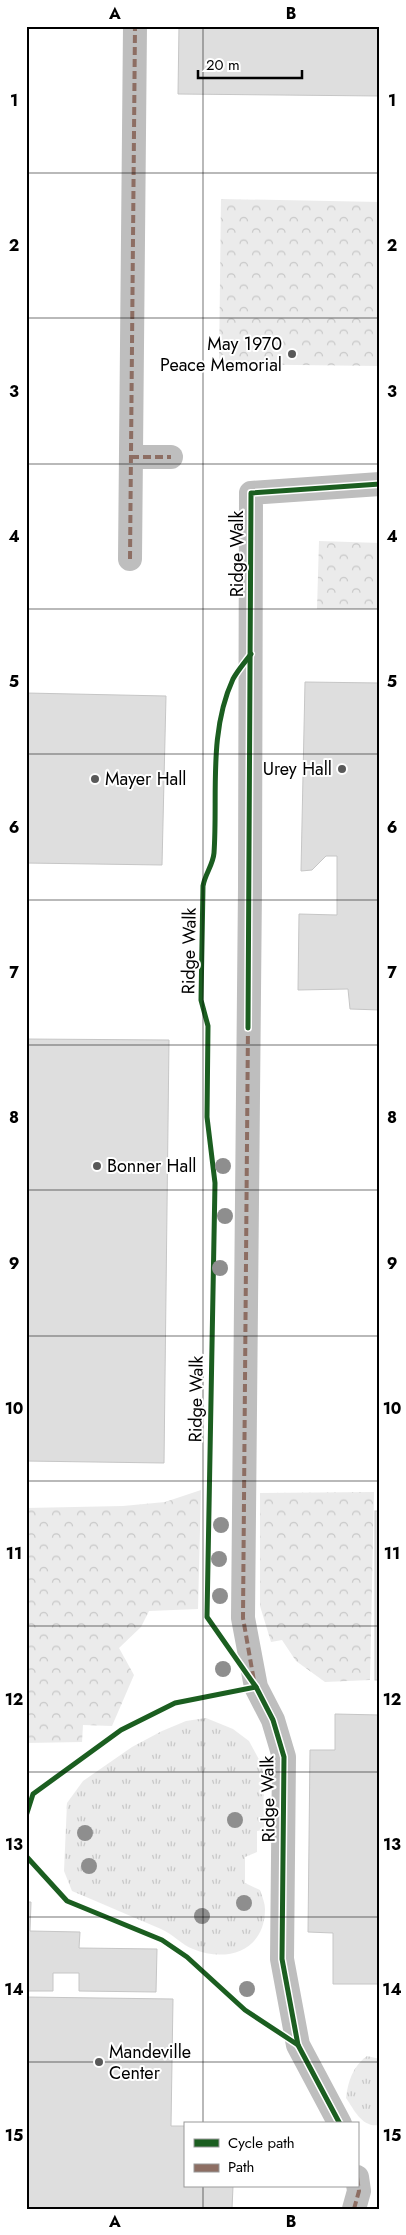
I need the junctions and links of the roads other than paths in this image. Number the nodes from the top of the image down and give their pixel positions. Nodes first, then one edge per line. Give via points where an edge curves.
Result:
1 (135, 26) edge
2 (131, 456) junction
3 (171, 457) dead end
4 (380, 484) edge
5 (130, 559) dead end
6 (339, 2122) edge
7 (358, 2184) edge
8 (354, 2209) edge

1 - 2 street
2 - 3 street
2 - 5 street
4 - 6 street, Ridge Walk via 251,493 243,1618 256,1688 273,1720 284,1757 282,1959 294,2026 298,2045
7 - 8 street

